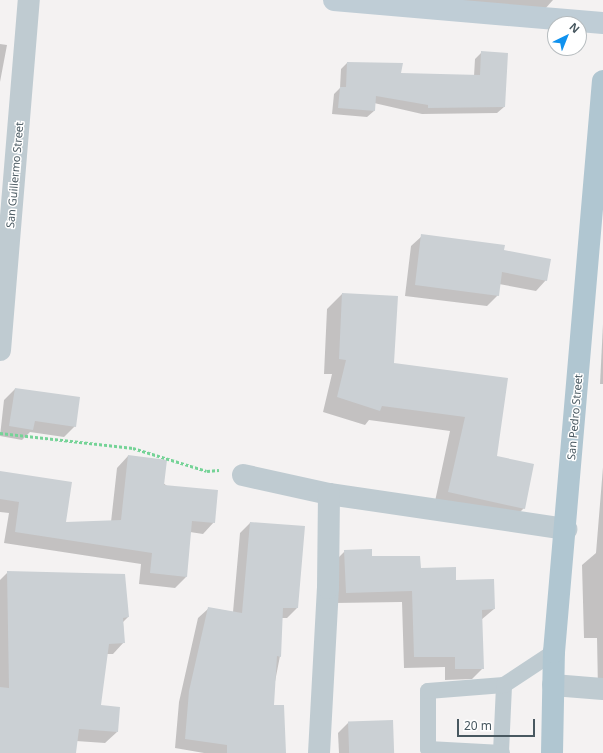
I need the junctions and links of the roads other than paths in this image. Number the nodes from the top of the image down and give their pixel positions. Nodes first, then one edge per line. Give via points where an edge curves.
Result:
1 (29, 0) edge
2 (334, 0) edge
3 (366, 1) edge
4 (603, 23) edge
5 (603, 81) edge
6 (0, 350) edge
7 (243, 475) road end
8 (329, 494) junction
9 (566, 529) junction
10 (554, 652) junction
11 (504, 685) junction
12 (552, 685) junction
13 (603, 689) edge
14 (502, 752) edge
15 (319, 753) edge
16 (552, 753) edge

1 - 6 street, San Guillermo Street
2 - 3 street
3 - 4 street
5 - 9 main road, San Pedro Street
7 - 8 street
8 - 9 street
8 - 15 street via 328,588
9 - 10 main road, San Pedro Street
10 - 11 lane
10 - 12 main road, San Pedro Street
11 - 14 lane
11 - 14 lane via 433,689 426,695 428,749
12 - 13 street
12 - 16 main road, San Pedro Street

